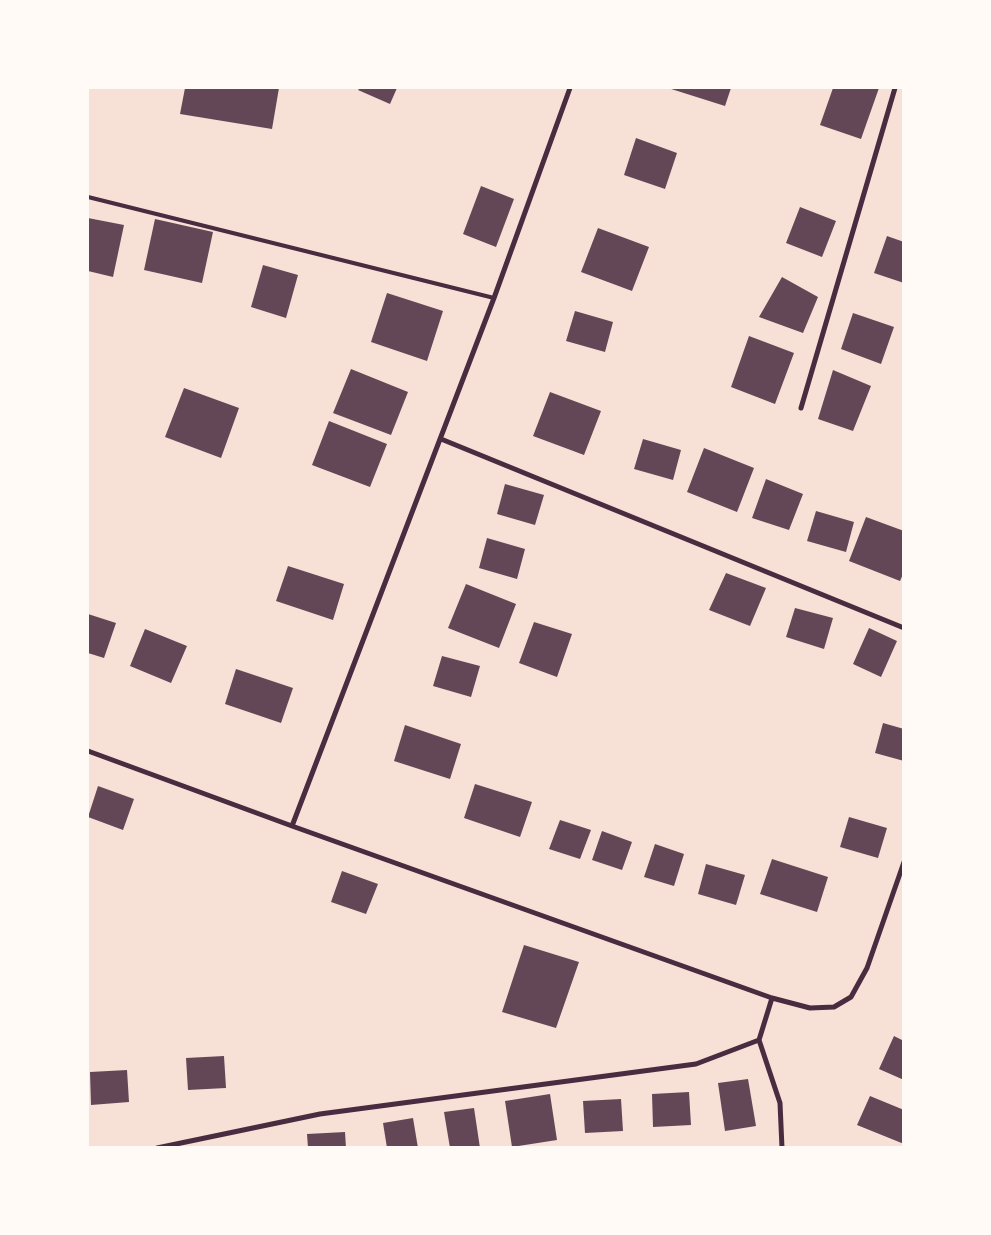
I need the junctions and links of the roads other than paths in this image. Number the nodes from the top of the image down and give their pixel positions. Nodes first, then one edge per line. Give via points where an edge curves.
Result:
1 (570, 88) edge
2 (895, 88) edge
3 (88, 197) edge
4 (494, 298) junction
5 (800, 408) dead end
6 (440, 439) junction
7 (904, 628) edge
8 (88, 751) edge
9 (292, 826) junction
10 (904, 862) edge
11 (772, 998) junction
12 (759, 1040) junction
13 (157, 1148) edge
14 (782, 1148) edge

1 - 4 street
2 - 5 street
3 - 4 lane
4 - 6 street
6 - 7 street
6 - 9 street
8 - 9 street
9 - 11 street
10 - 11 street via 867,968 851,997 834,1007 810,1008
11 - 12 street
12 - 13 street via 696,1064 320,1114
12 - 14 street via 780,1103

